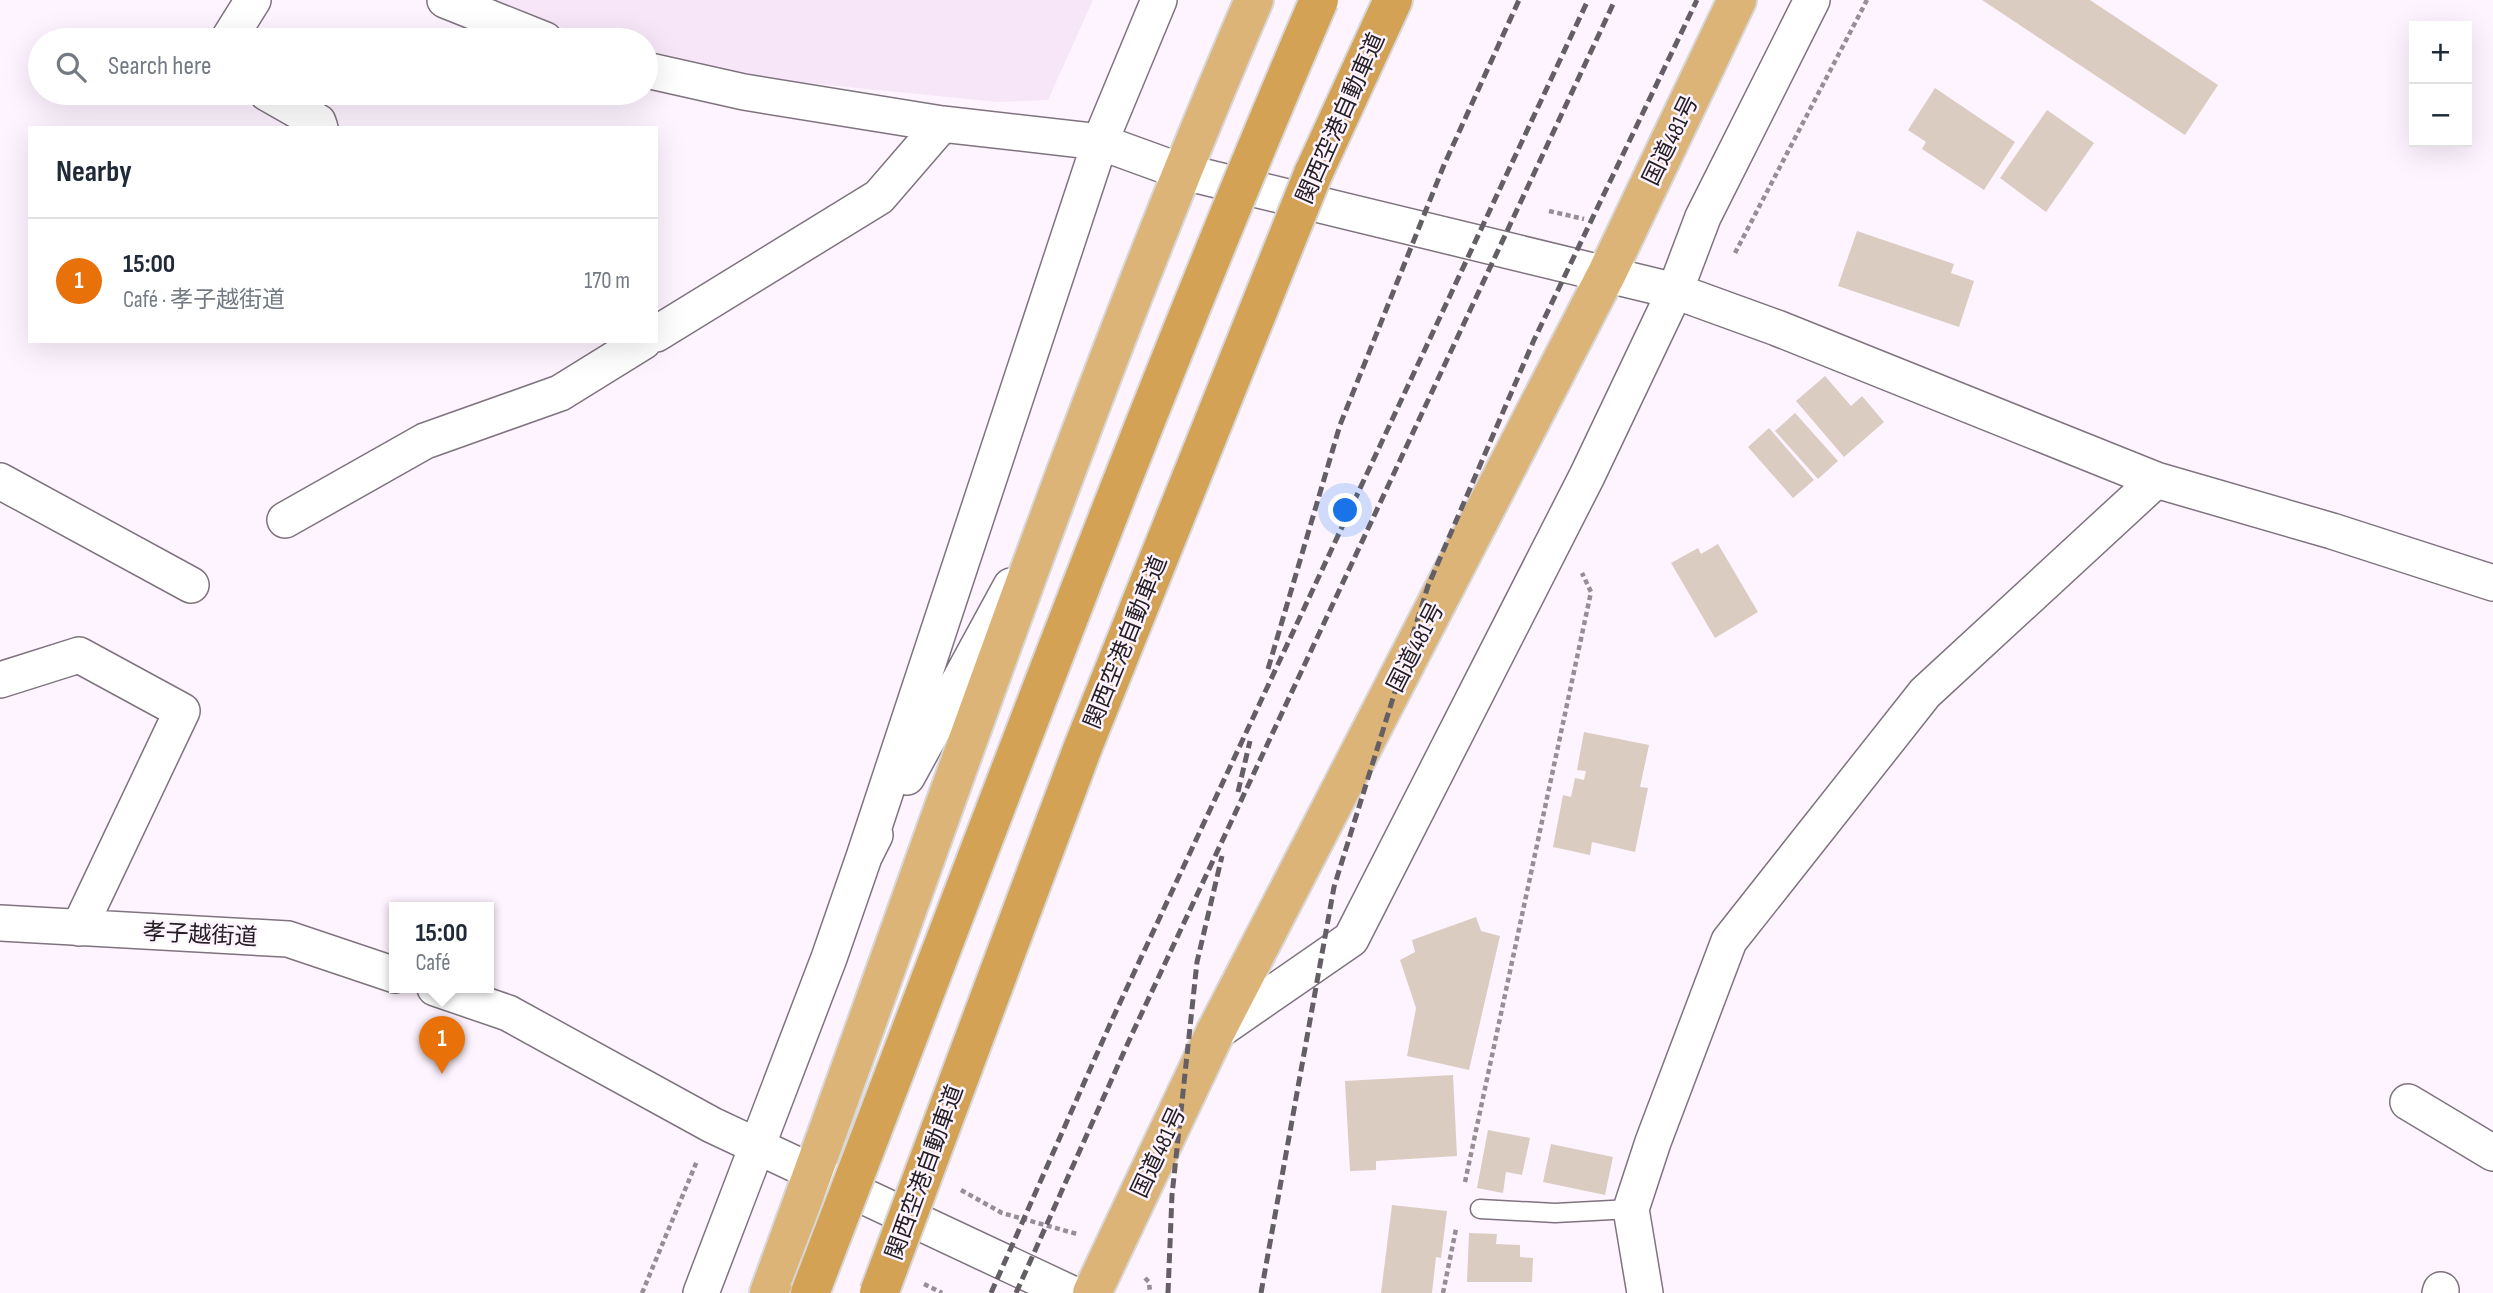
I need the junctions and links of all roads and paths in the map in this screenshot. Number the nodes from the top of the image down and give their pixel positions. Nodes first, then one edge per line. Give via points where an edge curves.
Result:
1 (253, 0) edge
2 (445, 0) edge
3 (1158, 0) edge
4 (1319, 0) edge
5 (1392, 0) edge
6 (1737, 0) edge
7 (1812, 0) edge
8 (1867, 0) edge
9 (1253, 2) edge
10 (236, 28) edge
11 (514, 28) edge
12 (658, 72) edge
13 (288, 105) edge
14 (942, 124) junction
15 (319, 126) edge
16 (1100, 142) junction
17 (1180, 171) junction
18 (1549, 211) dead end
19 (1584, 219) dead end
20 (1731, 261) dead end
21 (1607, 273) junction
22 (1675, 291) junction
23 (658, 333) edge
24 (641, 343) edge
25 (2156, 480) junction
26 (0, 481) edge
27 (1047, 519) junction
28 (285, 520) dead end
29 (1579, 565) dead end
30 (2493, 583) edge
31 (191, 585) dead end
32 (0, 680) edge
33 (864, 857) junction
34 (0, 923) edge
35 (79, 928) junction
36 (389, 973) edge
37 (450, 993) edge
38 (1215, 1033) junction
39 (2408, 1102) dead end
40 (757, 1146) junction
41 (2493, 1153) edge
42 (700, 1154) dead end
43 (814, 1174) junction
44 (1463, 1193) dead end
45 (973, 1197) dead end
46 (1480, 1209) dead end
47 (1631, 1209) junction
48 (1458, 1218) dead end
49 (1083, 1236) dead end
50 (642, 1293) edge
51 (701, 1293) edge
52 (769, 1293) edge
53 (810, 1293) edge
54 (879, 1293) edge
55 (1070, 1293) edge
56 (1092, 1293) edge
57 (1443, 1293) edge
58 (1645, 1293) edge

1 - 10 street
2 - 11 street
3 - 16 street
4 - 53 highway, bridge via 1077,592
5 - 54 highway, 関西空港自動車道, bridge via 1313,174 1108,683
6 - 21 highway, 国道481号
7 - 22 street via 1703,217
8 - 20 path
9 - 17 highway
12 - 14 street via 744,92
13 - 15 street
14 - 16 street
14 - 23 street via 879,197
16 - 17 street
16 - 33 street
17 - 21 street
17 - 27 highway
18 - 19 path
21 - 22 street
21 - 38 highway, 国道481号
22 - 25 street
22 - 38 street via 1587,477 1351,939
24 - 28 street via 560,393 425,441
25 - 30 street
25 - 47 street via 1925,693 1729,941
26 - 31 street
27 - 33 street
27 - 43 highway
29 - 44 path via 1591,592
32 - 35 street via 79,655 182,711
33 - 40 street
34 - 35 street, 孝子越街道
35 - 36 street, 孝子越街道 via 288,939
37 - 40 street via 508,1013
38 - 56 highway, 国道481号
39 - 41 street
40 - 43 street
40 - 51 street
42 - 50 path
43 - 52 highway
43 - 55 street
45 - 49 path via 1002,1213
46 - 47 lane via 1555,1213
47 - 58 street
48 - 57 path

